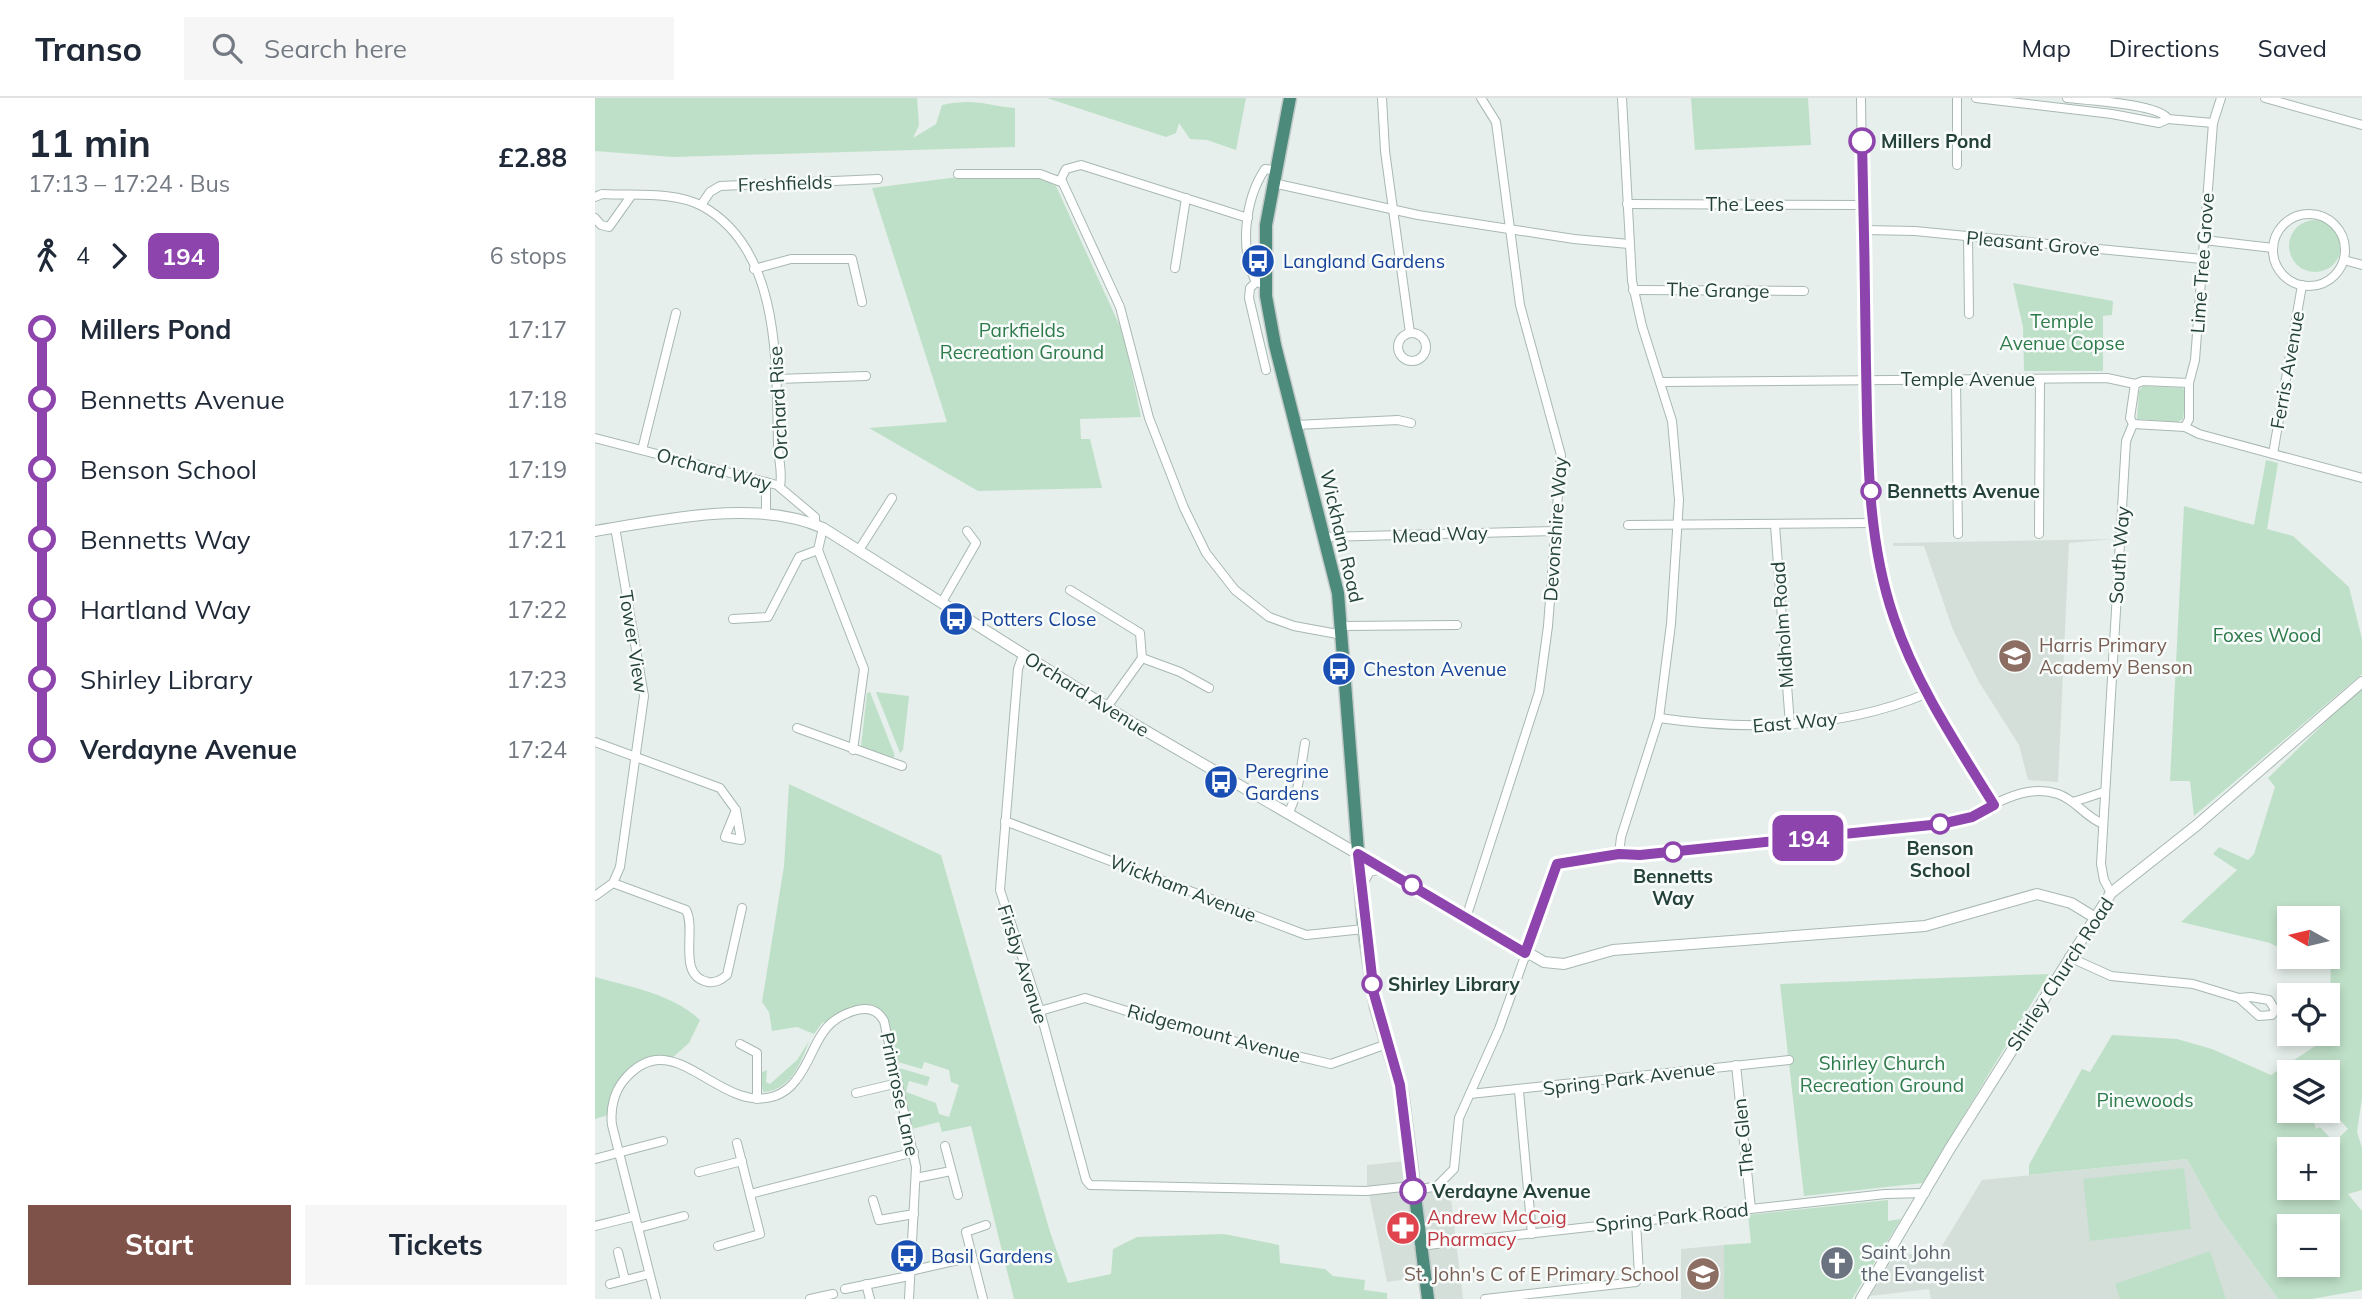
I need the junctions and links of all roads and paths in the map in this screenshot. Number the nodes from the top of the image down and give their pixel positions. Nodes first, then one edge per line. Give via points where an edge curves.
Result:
1 (1290, 98) edge
2 (1382, 98) edge
3 (1481, 98) edge
4 (1622, 98) edge
5 (1861, 98) edge
6 (1957, 98) edge
7 (1976, 98) edge
8 (2067, 98) edge
9 (2221, 98) edge
10 (2265, 98) edge
11 (2114, 103) junction
12 (2112, 114) junction
13 (2168, 119) junction
14 (2213, 123) junction
15 (2362, 125) edge
16 (1957, 165) dead end
17 (958, 174) dead end
18 (1274, 177) junction
19 (878, 179) dead end
20 (1061, 182) junction
21 (631, 196) junction
22 (595, 197) edge
23 (1185, 198) junction
24 (1627, 204) junction
25 (701, 205) junction
26 (1863, 205) junction
27 (1394, 211) junction
28 (595, 218) edge
29 (1248, 218) junction
30 (1510, 230) junction
31 (1864, 230) junction
32 (1968, 237) junction
33 (2204, 240) junction
34 (1629, 244) junction
35 (2273, 248) junction
36 (2202, 259) junction
37 (2344, 260) junction
38 (2362, 265) edge
39 (1175, 268) dead end
40 (754, 269) junction
41 (1260, 283) junction
42 (2302, 285) junction
43 (1633, 290) junction
44 (1804, 291) dead end
45 (862, 302) dead end
46 (676, 313) dead end
47 (1969, 314) dead end
48 (1410, 333) dead end
49 (1266, 370) dead end
50 (866, 376) dead end
51 (777, 379) junction
52 (1866, 379) junction
53 (1956, 379) junction
54 (2040, 379) junction
55 (1661, 382) junction
56 (2189, 383) junction
57 (2135, 384) junction
58 (1411, 423) dead end
59 (2133, 424) junction
60 (1296, 425) junction
61 (2185, 427) junction
62 (595, 438) edge
63 (642, 450) junction
64 (2273, 454) junction
65 (2362, 478) edge
66 (766, 482) junction
67 (780, 486) junction
68 (891, 498) dead end
69 (766, 513) junction
70 (1873, 523) junction
71 (1775, 525) junction
72 (819, 526) junction
73 (1627, 526) dead end
74 (1678, 526) junction
75 (615, 527) junction
76 (595, 531) edge
77 (967, 531) dead end
78 (1556, 531) junction
79 (1958, 534) dead end
80 (2039, 534) dead end
81 (1325, 537) junction
82 (818, 550) junction
83 (859, 551) junction
84 (1070, 590) dead end
85 (942, 602) junction
86 (733, 619) dead end
87 (1457, 625) dead end
88 (1342, 630) junction
89 (1023, 655) junction
90 (1142, 658) junction
91 (2362, 682) edge
92 (1209, 688) dead end
93 (1928, 693) junction
94 (1107, 707) junction
95 (1659, 718) junction
96 (1790, 725) junction
97 (797, 728) dead end
98 (595, 742) edge
99 (1305, 743) dead end
100 (853, 750) junction
101 (638, 757) junction
102 (902, 765) dead end
103 (2104, 792) junction
104 (2073, 802) junction
105 (1994, 805) junction
106 (736, 810) dead end
107 (1288, 814) junction
108 (1005, 821) junction
109 (2103, 824) junction
110 (1356, 825) junction
111 (1333, 842) junction
112 (1358, 854) junction
113 (1619, 854) junction
114 (1383, 868) junction
115 (613, 883) junction
116 (1360, 888) junction
117 (2111, 893) junction
118 (595, 896) edge
119 (730, 915) dead end
120 (2094, 917) junction
121 (1466, 918) junction
122 (1364, 929) junction
123 (1525, 953) junction
124 (2069, 957) junction
125 (2239, 998) dead end
126 (1040, 1011) junction
127 (740, 1044) dead end
128 (1387, 1044) junction
129 (1789, 1060) dead end
130 (1736, 1065) junction
131 (898, 1083) junction
132 (1519, 1091) junction
133 (856, 1093) dead end
134 (1470, 1094) junction
135 (757, 1098) junction
136 (663, 1141) dead end
137 (737, 1143) dead end
138 (945, 1146) dead end
139 (913, 1152) junction
140 (619, 1153) junction
141 (595, 1159) edge
142 (742, 1161) junction
143 (951, 1171) junction
144 (699, 1172) dead end
145 (916, 1178) junction
146 (1413, 1189) junction
147 (1925, 1193) junction
148 (750, 1194) junction
149 (958, 1195) dead end
150 (873, 1200) dead end
151 (1751, 1209) junction
152 (914, 1214) junction
153 (635, 1216) junction
154 (684, 1216) dead end
155 (1636, 1221) junction
156 (986, 1224) dead end
157 (595, 1226) edge
158 (638, 1228) junction
159 (1532, 1234) junction
160 (718, 1246) dead end
161 (1419, 1246) junction
162 (618, 1252) dead end
163 (972, 1257) junction
164 (909, 1273) junction
165 (649, 1274) junction
166 (625, 1280) junction
167 (610, 1284) dead end
168 (866, 1284) junction
169 (845, 1289) dead end
170 (833, 1294) dead end
171 (656, 1299) edge
172 (810, 1299) edge
173 (870, 1299) edge
174 (909, 1299) edge
175 (983, 1299) edge
176 (1428, 1299) edge
177 (1485, 1299) edge
178 (1861, 1299) edge

1 - 18 highway, Wickham Road
2 - 27 street
3 - 30 street, Devonshire Way via 1496,122
4 - 24 street
5 - 26 street
6 - 16 street
7 - 12 street
8 - 11 street
9 - 14 street, Lime Tree Grove
10 - 15 street
11 - 12 street
11 - 13 street via 2162,112
12 - 13 street via 2159,123
13 - 14 street
14 - 33 street, Lime Tree Grove
17 - 20 street via 1040,174
18 - 27 street
18 - 29 street, Wickham Road via 1265,169 1259,178
18 - 41 highway, Wickham Road
19 - 25 street, Freshfields via 720,186
20 - 23 street via 1066,169 1078,165
20 - 88 street via 1120,307 1149,418 1206,553 1235,590 1269,617 1294,626
21 - 22 street, Orchard Rise
21 - 25 street, Orchard Rise via 684,199
21 - 28 street via 609,227
23 - 29 street
23 - 39 street
24 - 26 street, The Lees
24 - 34 street
25 - 40 street, Orchard Rise via 737,234
26 - 31 street
27 - 30 street
27 - 48 street
29 - 41 street, Wickham Road via 1248,251
30 - 34 street
30 - 78 street, Devonshire Way via 1520,305 1560,451
31 - 32 street, Pleasant Grove
31 - 52 street
32 - 36 street, Pleasant Grove
32 - 47 street
33 - 35 street
33 - 36 street, Lime Tree Grove
34 - 43 street
35 - 37 street via 2286,223 2299,215 2315,215 2340,231
35 - 42 street via 2279,270
36 - 56 street, Lime Tree Grove via 2195,360
37 - 38 street
37 - 42 street via 2340,270 2323,284
40 - 45 street via 798,258 852,259
40 - 51 street, Orchard Rise via 775,339
41 - 49 street, Wickham Road via 1250,288 1249,298
41 - 60 highway, Wickham Road
42 - 64 street, Ferris Avenue
43 - 44 street, The Grange
43 - 55 street
46 - 63 street
50 - 51 street
51 - 67 street, Orchard Rise
52 - 53 street, Temple Avenue
52 - 55 street, Temple Avenue
52 - 70 street
53 - 54 street, Temple Avenue
53 - 79 street
54 - 57 street, Temple Avenue via 2114,378
54 - 80 street
55 - 74 street via 1677,459
56 - 57 street, Temple Avenue
56 - 61 street, Lime Tree Grove
57 - 59 street, South Way
58 - 60 street
59 - 61 street
59 - 103 street, South Way via 2126,441
60 - 81 highway, Wickham Road
61 - 64 street
62 - 63 street, Orchard Way
63 - 66 street, Orchard Way
64 - 65 street
66 - 67 street, Orchard Way
66 - 69 street
67 - 72 street, Orchard Way
68 - 83 street
69 - 72 street, Orchard Avenue
69 - 75 street, Orchard Avenue
70 - 71 street
70 - 93 street via 1894,620
71 - 74 street
71 - 96 street, Midholm Road
72 - 82 street
72 - 83 street, Orchard Avenue
73 - 74 street
74 - 95 street
75 - 76 street, Orchard Avenue
75 - 101 street, Tower View via 644,696
77 - 85 street via 976,543
78 - 81 street, Mead Way
78 - 121 street, Devonshire Way via 1539,692
81 - 88 highway, Wickham Road
82 - 86 street via 799,556 768,617
82 - 100 street via 864,669
83 - 85 street, Orchard Avenue
84 - 90 street via 1140,633
85 - 89 street, Orchard Avenue
87 - 88 street
88 - 110 highway, Wickham Road
89 - 94 street, Orchard Avenue
89 - 108 street, Firsby Avenue via 1018,665
90 - 92 street via 1180,671
90 - 94 street
91 - 117 street, Shirley Church Road
93 - 96 street, East Way via 1858,715
93 - 105 street
94 - 107 street, Orchard Avenue
95 - 96 street, East Way via 1732,726
95 - 113 street
97 - 100 street
98 - 101 street
99 - 107 street via 1297,796
100 - 102 street
101 - 106 street via 720,788
101 - 115 street, Tower View via 621,867
103 - 104 street
103 - 109 street, South Way
104 - 105 street via 2038,790
104 - 109 street
105 - 113 street via 1972,817 1941,824
107 - 111 street, Orchard Avenue
108 - 122 street, Wickham Avenue via 1306,935
108 - 126 street, Firsby Avenue via 1000,890
109 - 117 street, South Way via 2101,870
110 - 111 street via 1347,837
110 - 112 highway, Wickham Road
111 - 112 street, Orchard Avenue
112 - 114 street, Orchard Avenue
112 - 116 highway, Wickham Road
113 - 123 street via 1555,866
114 - 116 street via 1369,871
114 - 121 street, Orchard Avenue
115 - 118 street
115 - 119 street via 686,909 692,922 690,967 704,981 719,981 727,975 741,912
116 - 122 highway, Wickham Road
117 - 120 street, Shirley Church Road
120 - 123 street, Orchard Avenue via 2071,903 2036,894 1925,926 1613,950 1564,964 1544,962
120 - 124 street, Shirley Church Road
121 - 123 street, Orchard Avenue
122 - 128 highway, Wickham Road via 1376,1007
123 - 134 street
124 - 125 street via 2111,976 2193,984
124 - 147 street, Shirley Church Road
126 - 128 street, Ridgemount Avenue via 1086,998 1194,1032 1331,1064
126 - 146 street, Firsby Avenue via 1090,1185
127 - 135 street via 757,1053
128 - 146 highway, Wickham Road via 1402,1093
129 - 130 street, Spring Park Avenue
130 - 132 street, Spring Park Avenue
130 - 151 street, The Glen
131 - 133 street
131 - 135 street, Primrose Lane via 884,1021 876,1011 861,1009 826,1027 792,1086 775,1096
131 - 139 street, Primrose Lane
132 - 134 street, Spring Park Avenue
132 - 159 street
134 - 146 street via 1457,1124 1458,1157 1451,1175 1437,1186
135 - 140 street via 728,1092 675,1060 646,1063 626,1077 614,1100 611,1119
136 - 140 street
137 - 142 street
138 - 143 street
139 - 145 street, Primrose Lane
139 - 148 street
140 - 141 street
140 - 153 street
142 - 144 street
142 - 148 street
143 - 145 street
143 - 149 street
145 - 152 street, Primrose Lane
146 - 161 highway, Wickham Road
147 - 151 street, Spring Park Road
147 - 178 street, Shirley Church Road
148 - 160 street via 759,1235
150 - 152 street via 879,1220
151 - 155 street, Spring Park Road
152 - 164 street, Primrose Lane
153 - 157 street
153 - 158 street
154 - 158 street
155 - 159 street, Spring Park Road
155 - 177 street via 1636,1282
156 - 163 street via 967,1231
158 - 165 street
159 - 161 street, Spring Park Road
161 - 176 highway, Wickham Road
162 - 166 street
163 - 164 street
163 - 175 street
164 - 168 street
164 - 174 street, Primrose Lane
165 - 166 street
165 - 171 street
166 - 167 street
168 - 169 street
168 - 173 street
170 - 172 street

